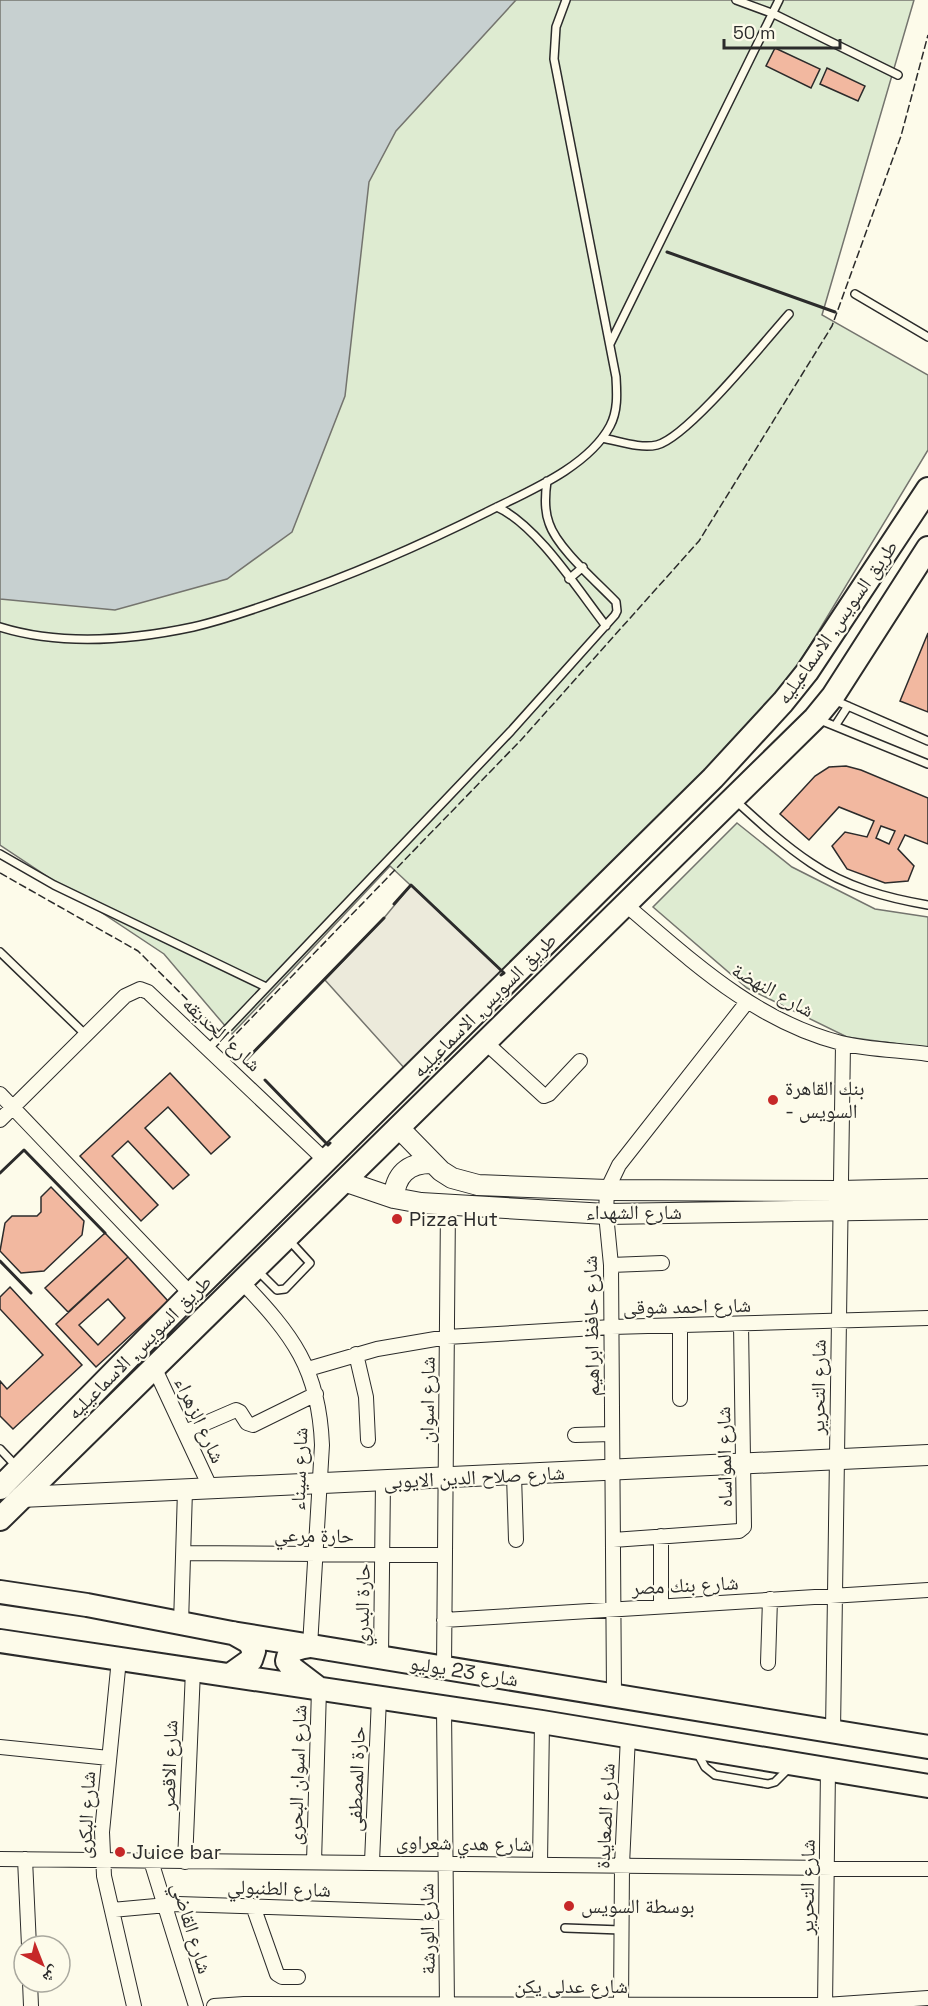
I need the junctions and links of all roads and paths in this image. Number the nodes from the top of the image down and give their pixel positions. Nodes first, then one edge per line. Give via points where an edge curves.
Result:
1 (566, 0) edge
2 (736, 0) edge
3 (779, 0) edge
4 (774, 14) junction
5 (898, 75) dead end
6 (855, 294) dead end
7 (789, 314) dead end
8 (928, 337) edge
9 (610, 344) junction
10 (602, 438) junction
11 (547, 482) junction
12 (928, 489) edge
13 (497, 507) junction
14 (552, 532) junction
15 (539, 540) junction
16 (928, 549) edge
17 (583, 567) junction
18 (569, 579) junction
19 (606, 626) junction
20 (0, 627) edge
21 (807, 672) junction
22 (839, 698) junction
23 (783, 702) junction
24 (820, 723) junction
25 (928, 741) edge
26 (928, 764) edge
27 (733, 799) junction
28 (0, 854) edge
29 (626, 904) junction
30 (928, 905) edge
31 (0, 952) edge
32 (266, 987) junction
33 (747, 1002) junction
34 (86, 1035) junction
35 (485, 1042) junction
36 (843, 1044) junction
37 (208, 1048) junction
38 (928, 1054) edge
39 (580, 1061) dead end
40 (0, 1094) edge
41 (13, 1107) junction
42 (0, 1120) edge
43 (398, 1127) junction
44 (326, 1161) junction
45 (431, 1163) junction
46 (344, 1181) junction
47 (928, 1189) edge
48 (607, 1190) junction
49 (394, 1198) junction
50 (840, 1201) junction
51 (448, 1205) junction
52 (928, 1209) edge
53 (606, 1214) junction
54 (287, 1238) junction
55 (662, 1263) dead end
56 (610, 1265) junction
57 (248, 1275) junction
58 (191, 1294) junction
59 (928, 1318) edge
60 (839, 1321) junction
61 (741, 1324) junction
62 (680, 1325) junction
63 (612, 1327) junction
64 (447, 1337) junction
65 (356, 1354) junction
66 (154, 1367) junction
67 (308, 1369) junction
68 (316, 1394) junction
69 (680, 1399) dead end
70 (185, 1432) junction
71 (612, 1434) junction
72 (575, 1435) dead end
73 (368, 1440) dead end
74 (0, 1449) edge
75 (928, 1455) edge
76 (837, 1460) junction
77 (744, 1464) junction
78 (19, 1469) junction
79 (612, 1471) junction
80 (514, 1475) junction
81 (446, 1478) junction
82 (383, 1481) junction
83 (320, 1484) junction
84 (0, 1488) edge
85 (211, 1489) junction
86 (185, 1490) junction
87 (21, 1497) junction
88 (0, 1519) edge
89 (661, 1536) junction
90 (516, 1540) dead end
91 (613, 1540) junction
92 (183, 1553) junction
93 (315, 1554) junction
94 (382, 1555) junction
95 (445, 1555) junction
96 (928, 1590) edge
97 (4, 1591) edge
98 (835, 1596) junction
99 (770, 1599) junction
100 (661, 1606) junction
101 (613, 1609) junction
102 (444, 1620) junction
103 (181, 1624) junction
104 (232, 1633) junction
105 (0, 1641) edge
106 (310, 1646) junction
107 (381, 1657) junction
108 (119, 1659) junction
109 (768, 1663) dead end
110 (444, 1668) junction
111 (193, 1670) junction
112 (230, 1675) junction
113 (319, 1689) junction
114 (614, 1695) junction
115 (379, 1698) junction
116 (444, 1707) junction
117 (543, 1722) junction
118 (833, 1731) junction
119 (628, 1736) junction
120 (0, 1747) edge
121 (928, 1747) edge
122 (109, 1758) junction
123 (828, 1769) junction
124 (928, 1786) edge
125 (0, 1859) edge
126 (25, 1859) junction
127 (102, 1861) junction
128 (151, 1861) junction
129 (185, 1862) junction
130 (314, 1862) junction
131 (372, 1862) junction
132 (446, 1863) junction
133 (540, 1864) junction
134 (622, 1865) junction
135 (827, 1868) junction
136 (928, 1869) edge
137 (164, 1904) junction
138 (253, 1906) junction
139 (112, 1910) junction
140 (446, 1913) junction
141 (565, 1928) dead end
142 (621, 1930) junction
143 (28, 1934) edge
144 (298, 1977) dead end
145 (928, 1998) edge
146 (825, 2005) edge
147 (134, 2006) edge
148 (196, 2006) edge
149 (214, 2006) edge
150 (344, 2006) edge
151 (447, 2006) edge
152 (543, 2006) edge
153 (621, 2006) edge
154 (695, 2006) edge

1 - 9 lane via 556,27 554,59
2 - 4 lane
3 - 4 lane
4 - 5 lane
4 - 9 lane
6 - 8 lane
7 - 10 lane via 704,409 668,441 647,446
9 - 10 lane via 616,377 616,411
10 - 11 lane
11 - 13 lane
11 - 14 lane via 546,511
12 - 21 main road, طريق السويس, الاسماعيليه
13 - 15 lane via 515,517
13 - 20 lane via 371,566 195,627 106,639 61,638
14 - 15 lane
14 - 17 lane
15 - 18 lane
16 - 22 main road, طريق السويس, الاسماعيليه
17 - 18 lane
17 - 19 lane via 618,606
18 - 19 lane
19 - 32 lane
21 - 22 main road via 816,684 830,689
21 - 23 main road, طريق السويس, الاسماعيليه
22 - 24 main road, طريق السويس, الاسماعيليه
22 - 25 lane
23 - 24 main road via 798,706 807,717
23 - 44 main road, طريق السويس, الاسماعيليه via 713,778
24 - 26 lane
24 - 27 main road, طريق السويس, الاسماعيليه
27 - 29 main road, طريق السويس, الاسماعيليه
27 - 30 lane via 784,843 844,882
28 - 32 lane via 54,885
29 - 33 street, شارع النهضة
29 - 35 main road, طريق السويس, الاسماعيليه
31 - 34 lane
32 - 37 lane
33 - 36 street, شارع النهضة via 809,1033
33 - 48 street, شارع حافظ ابراهيم via 619,1164
34 - 37 street, شارع الحديقه via 125,996 140,989
34 - 41 street
35 - 39 street via 544,1096
35 - 43 main road, طريق السويس, الاسماعيليه
36 - 38 street, شارع النهضة
36 - 50 street, شارع التحرير
37 - 44 street, شارع الحديقه
40 - 41 street
41 - 42 street
41 - 58 street
43 - 45 street, شارع الشهداء
43 - 46 main road, طريق السويس, الاسماعيليه
44 - 58 main road, طريق السويس, الاسماعيليه
45 - 48 street, شارع الشهداء via 452,1178 478,1185
45 - 49 street via 419,1163 399,1176
46 - 49 street, شارع الشهداء
46 - 54 main road, طريق السويس, الاسماعيليه
47 - 50 street, شارع الشهداء
48 - 50 street, شارع الشهداء
48 - 53 street, شارع حافظ ابراهيم
49 - 51 street, شارع الشهداء
50 - 52 street, شارع الشهداء
50 - 53 street, شارع الشهداء
50 - 60 street, شارع التحرير
51 - 53 street, شارع الشهداء
51 - 64 street, شارع اسوان
53 - 56 street, شارع حافظ ابراهيم
54 - 57 main road, طريق السويس, الاسماعيليه
54 - 57 lane via 310,1263 285,1289 277,1290
55 - 56 street
56 - 63 street, شارع حافظ ابراهيم
57 - 66 main road, طريق السويس, الاسماعيليه
57 - 67 street, شارع سيناء
58 - 78 main road, طريق السويس, الاسماعيليه
59 - 60 street, شارع احمد شوقى
60 - 61 street, شارع احمد شوقى
60 - 76 street, شارع التحرير
61 - 62 street, شارع احمد شوقى
61 - 77 street, شارع المواساه
62 - 63 street, شارع احمد شوقى
62 - 69 street
63 - 64 street, شارع احمد شوقى
63 - 71 street, شارع حافظ ابراهيم
64 - 65 street, شارع احمد شوقى
64 - 81 street, شارع اسوان
65 - 67 street, شارع احمد شوقى
65 - 73 street via 366,1397
66 - 70 street, شارع الزهراء
66 - 87 main road, طريق السويس, الاسماعيليه
67 - 68 street, شارع سيناء
68 - 70 street via 253,1425 236,1410
68 - 83 street, شارع سيناء via 322,1433
70 - 85 street, شارع الزهراء
71 - 72 street
71 - 79 street, شارع حافظ ابراهيم
74 - 78 lane
75 - 76 street, شارع صلاح الدين الايوبى
76 - 77 street, شارع صلاح الدين الايوبى
76 - 98 street, شارع التحرير
77 - 79 street, شارع صلاح الدين الايوبى
77 - 89 street, شارع المواساه via 746,1523 742,1530
78 - 84 main road, طريق السويس, الاسماعيليه
79 - 80 street, شارع صلاح الدين الايوبى
79 - 91 street, شارع حافظ ابراهيم
80 - 81 street, شارع صلاح الدين الايوبى
80 - 90 street
81 - 82 street, شارع صلاح الدين الايوبى
81 - 95 street, شارع اسوان
82 - 83 street, شارع صلاح الدين الايوبى
82 - 94 street, حارة البدري
83 - 85 street, شارع صلاح الدين الايوبى
83 - 93 street, شارع سيناء
85 - 86 street, شارع صلاح الدين الايوبى
86 - 87 street, شارع صلاح الدين الايوبى
86 - 92 street
87 - 88 main road, طريق السويس, الاسماعيليه
89 - 91 street, شارع المواساه
89 - 100 street
91 - 101 street, شارع حافظ ابراهيم
92 - 93 street, حارة مرعي
92 - 103 street
93 - 94 street, حارة مرعي
93 - 106 street, شارع سيناء
94 - 95 street, حارة مرعي
94 - 107 street, حارة البدري
95 - 102 street, شارع اسوان
96 - 98 street, شارع بنك مصر
97 - 103 main road, شارع 23 يوليو
98 - 99 street, شارع بنك مصر
98 - 118 street, شارع التحرير
99 - 100 street, شارع بنك مصر
99 - 109 street
100 - 101 street, شارع بنك مصر
101 - 102 street, شارع بنك مصر
101 - 114 street, شارع حافظ ابراهيم
102 - 110 street, شارع اسوان
103 - 104 main road, شارع 23 يوليو
104 - 106 main road, شارع 23 يوليو
104 - 112 main road via 249,1642 254,1651 251,1660
105 - 108 main road, شارع 23 يوليو
106 - 107 main road, شارع 23 يوليو
106 - 113 main road via 293,1650 287,1661
107 - 110 main road, شارع 23 يوليو
108 - 111 main road, شارع 23 يوليو
108 - 122 street, شارع البكرى
110 - 114 main road, شارع 23 يوليو
111 - 112 main road, شارع 23 يوليو
111 - 129 street, شارع الاقصر
112 - 113 main road, شارع 23 يوليو
113 - 115 main road, شارع 23 يوليو
113 - 130 street, شارع اسوان البحرى
114 - 118 main road, شارع 23 يوليو
115 - 116 main road, شارع 23 يوليو
115 - 131 street, حارة المصطفى
116 - 117 main road, شارع 23 يوليو
116 - 132 street, شارع الورشة
117 - 119 main road, شارع 23 يوليو
117 - 133 street
118 - 121 main road, شارع 23 يوليو
119 - 123 main road, شارع 23 يوليو
119 - 134 street, شارع الصعايدة
120 - 122 street
122 - 127 street, شارع البكرى
123 - 124 main road, شارع 23 يوليو
123 - 135 street, شارع التحرير
125 - 126 street, شارع هدي شعراوى
126 - 127 street, شارع هدي شعراوى
126 - 143 street
127 - 128 street, شارع هدي شعراوى
127 - 139 street, شارع البكرى
128 - 129 street, شارع هدي شعراوى
128 - 137 street, شارع القاضي
129 - 130 street, شارع هدي شعراوى
130 - 131 street, شارع هدي شعراوى
131 - 132 street, شارع هدي شعراوى
132 - 133 street, شارع هدي شعراوى
132 - 140 street, شارع الورشة
133 - 134 street, شارع هدي شعراوى
134 - 135 street, شارع هدي شعراوى
134 - 142 street, شارع الصعايدة
135 - 136 street, شارع هدي شعراوى
135 - 146 street, شارع التحرير
137 - 138 street, شارع الطنبولي
137 - 139 street, شارع الطنبولي
137 - 148 street, شارع القاضي
138 - 140 street, شارع الطنبولي
138 - 144 street via 278,1974
139 - 147 street, شارع البكرى
140 - 151 street, شارع الورشة
141 - 142 lane
142 - 153 street, شارع الصعايدة
145 - 146 street, شارع عدلى يكن
146 - 154 street, شارع عدلى يكن
149 - 150 street, شارع عدلى يكن
150 - 151 street, شارع عدلى يكن
151 - 152 street, شارع عدلى يكن
152 - 153 street, شارع عدلى يكن
153 - 154 street, شارع عدلى يكن

